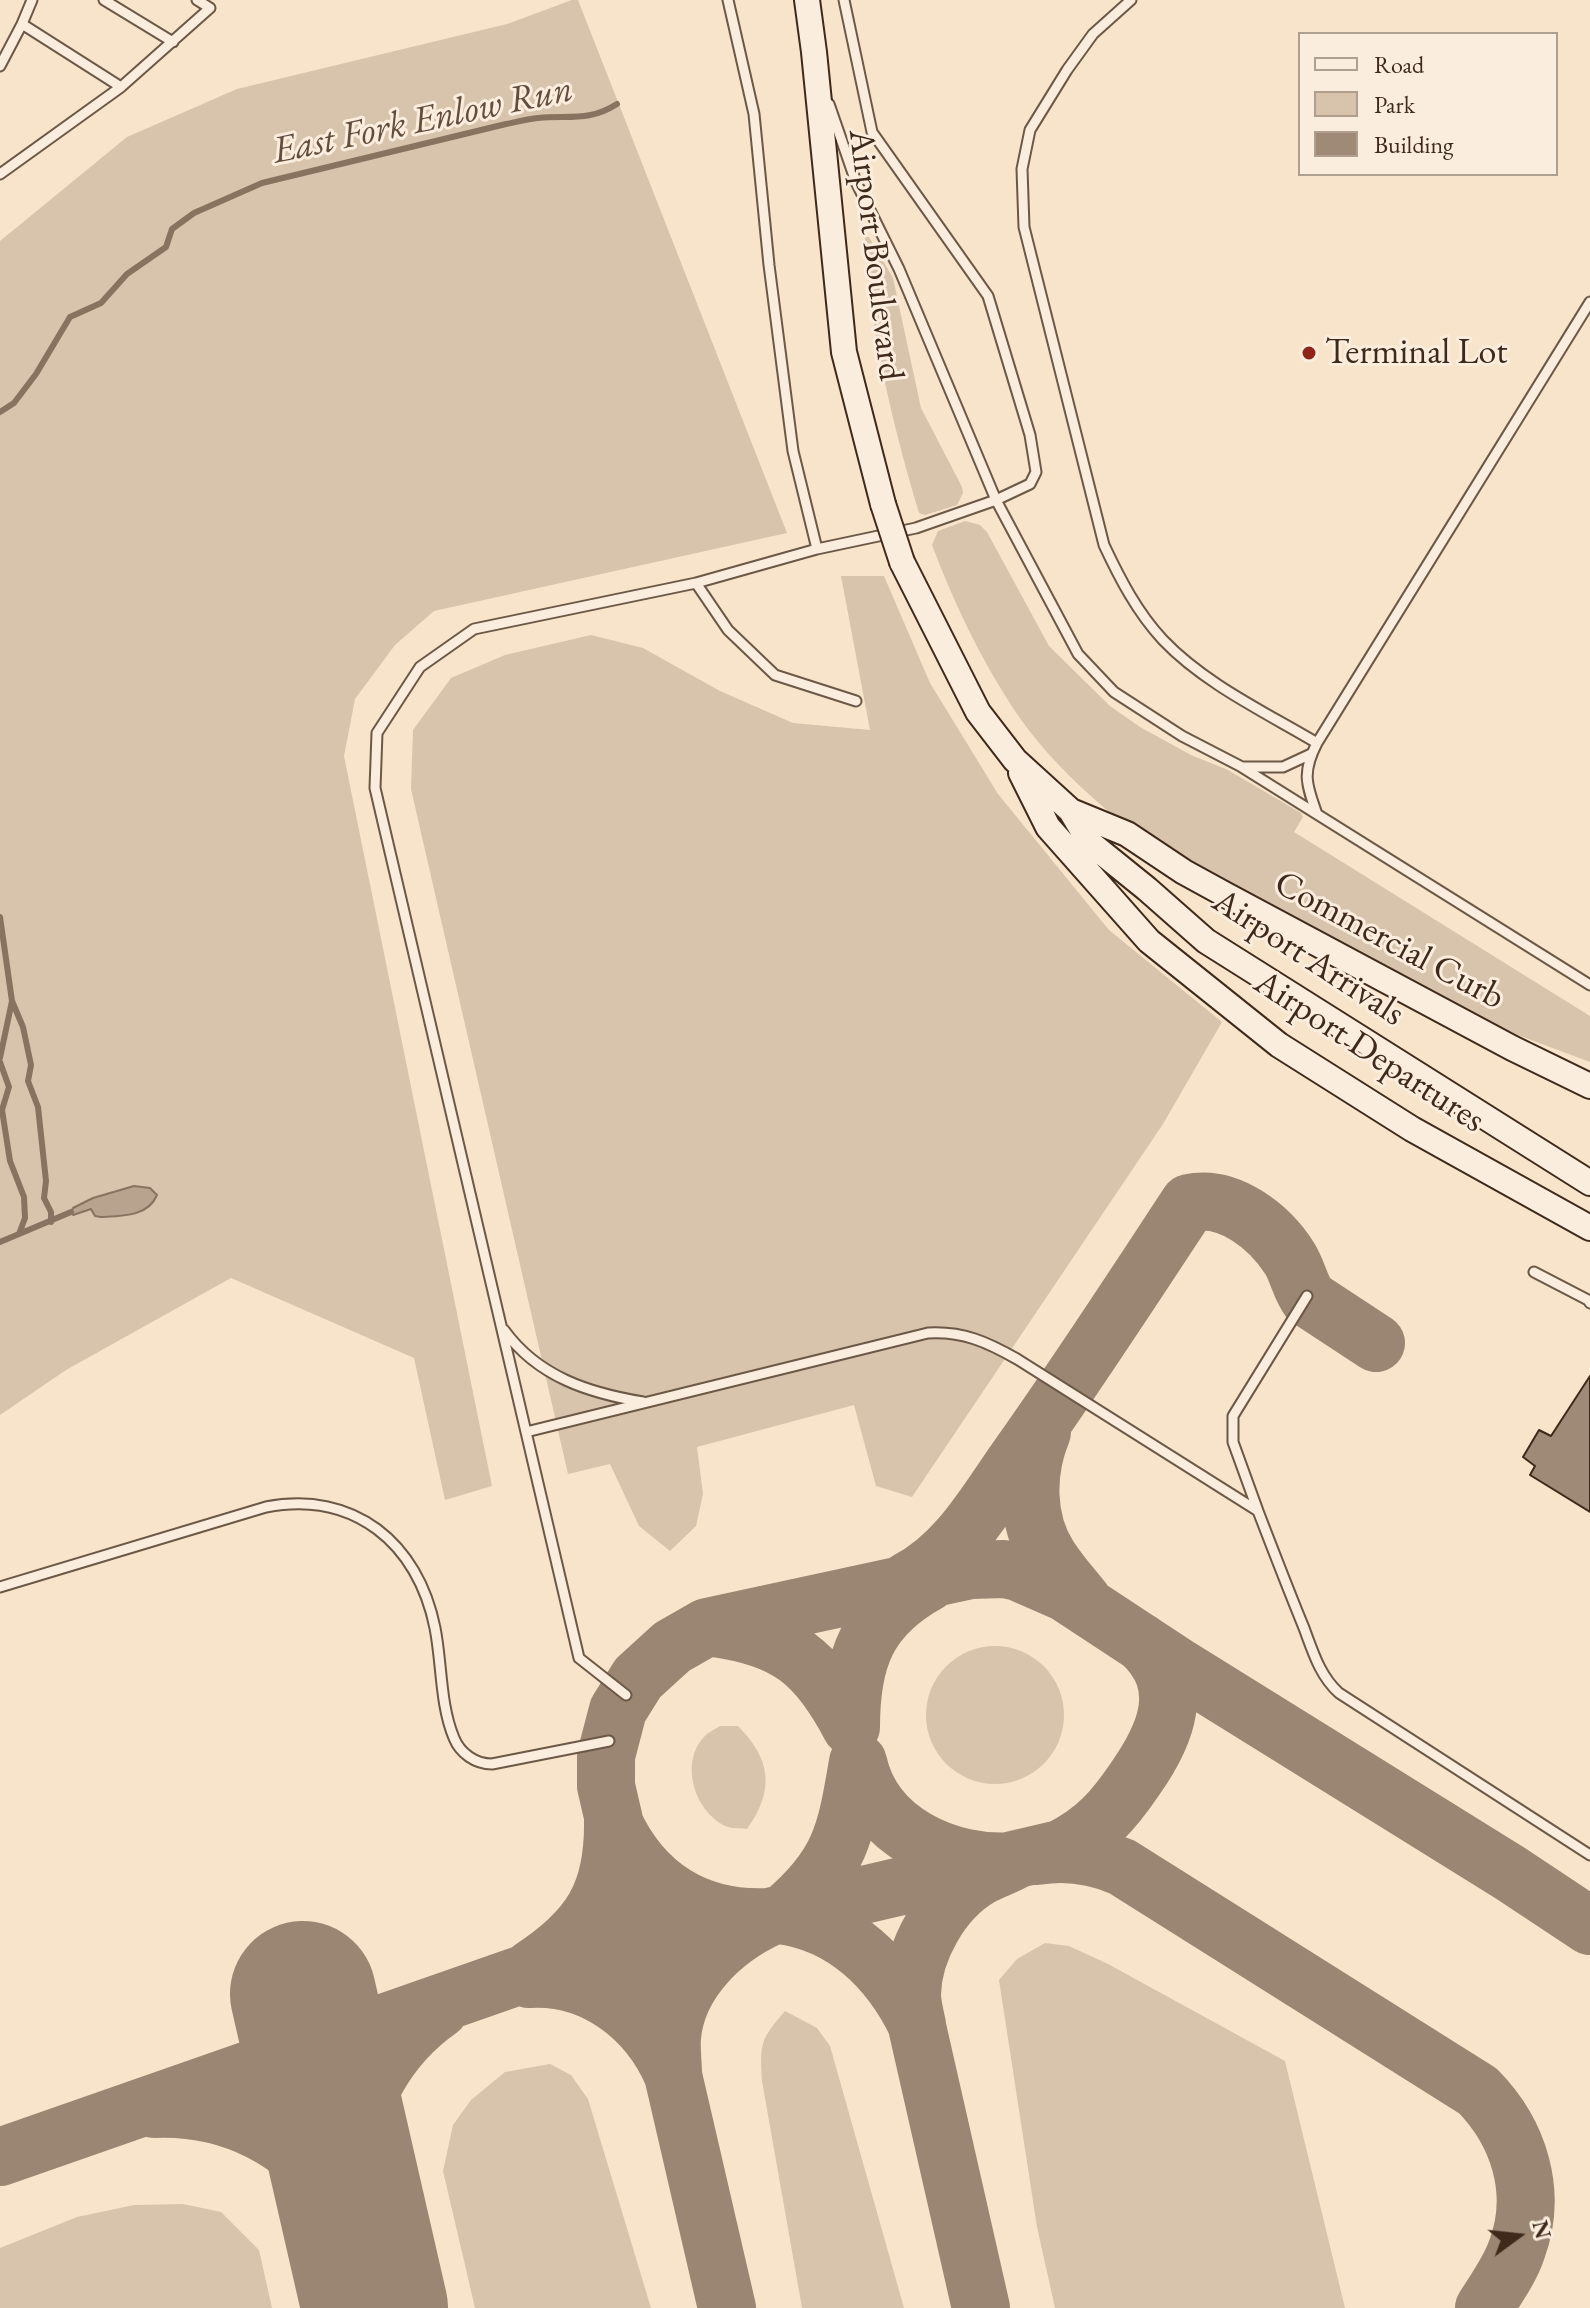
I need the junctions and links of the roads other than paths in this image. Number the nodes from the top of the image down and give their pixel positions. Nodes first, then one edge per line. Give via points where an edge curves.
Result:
1 (32, 0) edge
2 (104, 0) edge
3 (197, 0) edge
4 (728, 0) edge
5 (807, 0) edge
6 (844, 0) edge
7 (1131, 0) edge
8 (22, 24) junction
9 (173, 42) junction
10 (816, 65) junction
11 (0, 66) edge
12 (121, 87) junction
13 (0, 174) edge
14 (1590, 302) edge
15 (996, 500) junction
16 (817, 549) junction
17 (696, 583) junction
18 (856, 701) dead end
19 (1317, 743) junction
20 (1311, 754) junction
21 (1015, 760) junction
22 (1240, 766) junction
23 (1071, 811) junction
24 (1317, 814) junction
25 (1590, 985) edge
26 (1590, 1086) edge
27 (1590, 1183) edge
28 (1590, 1228) edge
29 (1534, 1272) dead end
30 (1307, 1296) dead end
31 (1589, 1301) edge
32 (501, 1326) junction
33 (647, 1403) junction
34 (526, 1432) junction
35 (1258, 1511) junction
36 (0, 1587) edge
37 (626, 1695) dead end
38 (609, 1741) dead end
39 (1590, 1855) edge

1 - 8 lane
2 - 9 lane
3 - 9 lane via 210,8
4 - 16 lane via 754,114 793,451
5 - 10 street, Airport Boulevard
6 - 15 lane via 872,132 988,296 1005,351 1036,472 1030,484
7 - 19 lane via 1093,34 1030,130 1022,169 1024,227 1104,545 1122,583 1162,640 1190,665
8 - 11 lane
8 - 12 lane
9 - 12 lane
10 - 15 lane via 856,182 899,269
10 - 21 street, Airport Boulevard, bridge via 844,352 883,504 902,562 978,712
12 - 13 lane
14 - 19 lane
15 - 16 lane via 916,528
15 - 22 lane via 1078,654 1114,692
16 - 17 lane
17 - 18 lane via 728,630 775,675
17 - 32 lane via 474,629 420,667 377,733 375,788
19 - 20 lane
20 - 22 lane via 1283,767
20 - 24 lane via 1306,777
21 - 23 street, Airport Arrivals
21 - 28 street, Airport Departures via 1048,827 1149,941 1279,1045 1412,1129
22 - 24 lane
23 - 26 street, Commercial Curb via 1127,834 1212,887
23 - 27 street, Airport Arrivals via 1090,843 1206,941
24 - 25 lane
29 - 31 lane
30 - 35 lane via 1233,1416 1233,1442
32 - 33 lane via 520,1350 552,1374 594,1392
32 - 34 lane
33 - 34 lane
33 - 35 lane via 928,1333 962,1334 1017,1359
34 - 37 lane via 579,1658
35 - 39 lane via 1329,1684
36 - 38 lane via 266,1507 328,1506 382,1532 418,1576 434,1625 453,1737 467,1756 492,1764

